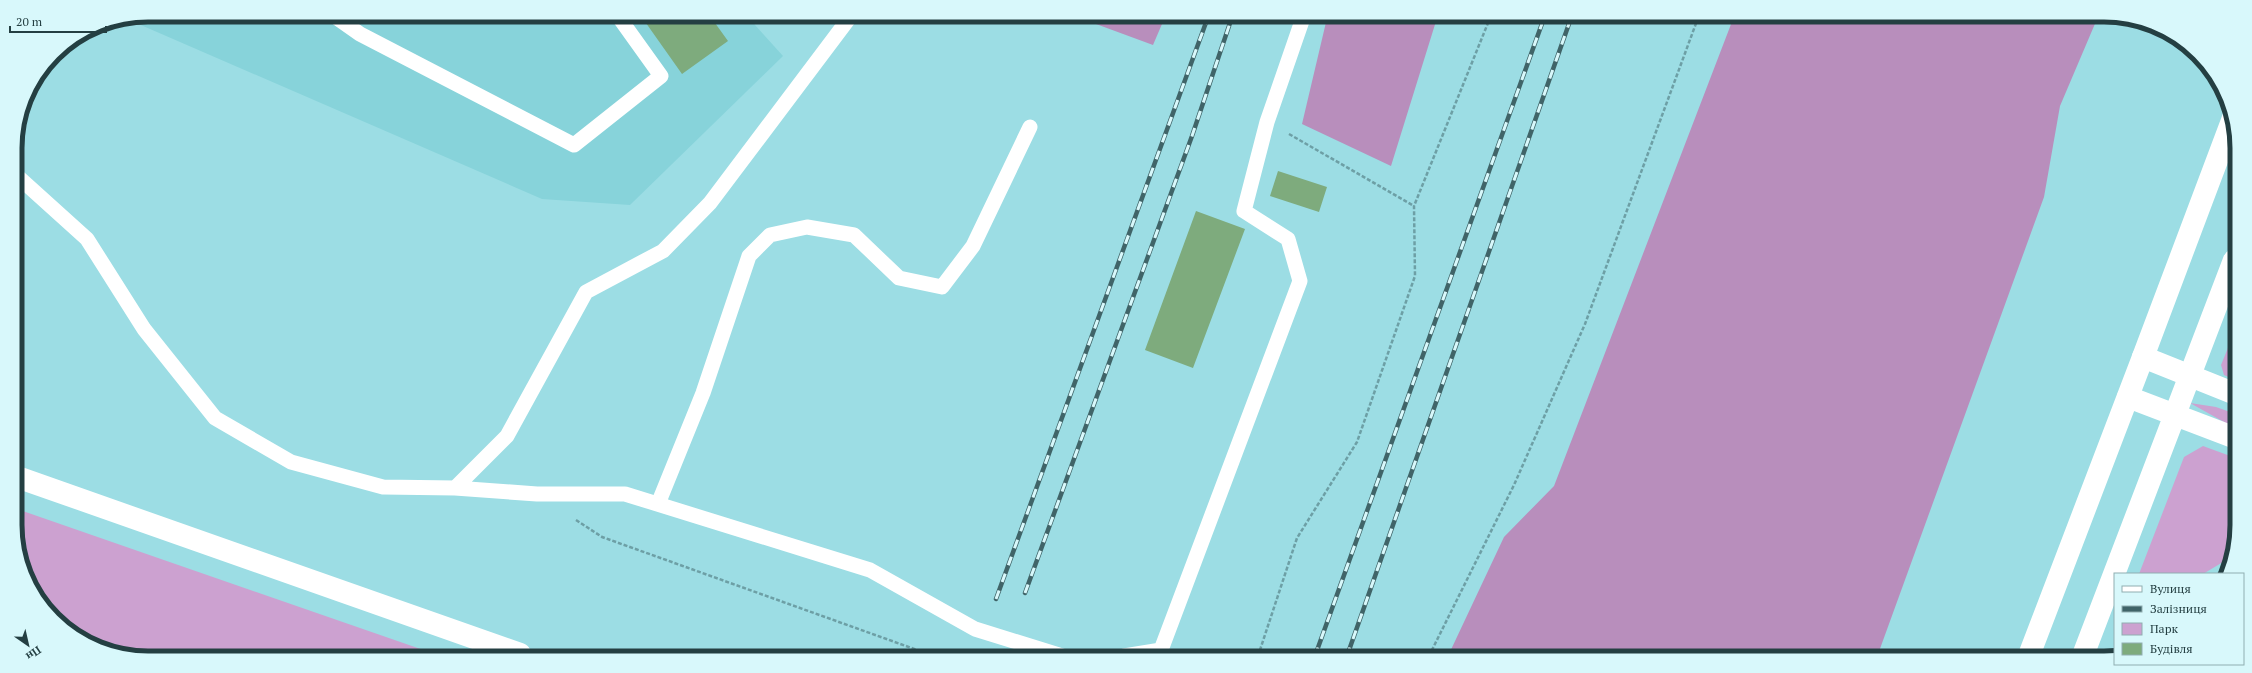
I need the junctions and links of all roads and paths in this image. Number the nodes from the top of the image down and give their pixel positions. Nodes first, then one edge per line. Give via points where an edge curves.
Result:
1 (343, 22) edge
2 (622, 22) edge
3 (846, 22) edge
4 (1302, 22) edge
5 (1488, 22) edge
6 (1697, 22) edge
7 (1268, 122) junction
8 (1030, 127) dead end
9 (2229, 129) edge
10 (22, 180) edge
11 (1414, 206) junction
12 (2230, 271) edge
13 (2143, 357) junction
14 (2190, 376) junction
15 (2230, 392) edge
16 (2128, 396) junction
17 (2175, 414) junction
18 (2230, 436) edge
19 (22, 479) edge
20 (455, 488) junction
21 (537, 494) junction
22 (658, 504) junction
23 (2114, 573) edge
24 (2114, 574) edge
25 (511, 651) edge
26 (921, 651) edge
27 (1046, 651) edge
28 (1155, 651) edge
29 (1260, 651) edge
30 (1431, 651) edge
31 (2031, 651) edge
32 (2085, 651) edge

1 - 2 lane via 360,34 574,145 661,76
3 - 20 lane via 710,203 664,251 586,292 507,436
4 - 7 lane
5 - 11 path
6 - 30 path via 1585,324 1514,485
7 - 11 path
7 - 28 lane via 1244,211 1288,239 1300,281 1161,650
8 - 22 lane via 973,246 942,287 899,278 854,235 807,227 770,235 748,256 703,393
9 - 13 main road
10 - 20 lane via 86,239 144,329 215,418 291,462 383,488
11 - 29 path via 1415,276 1402,314 1357,442 1297,538
12 - 14 main road
13 - 14 main road
13 - 16 main road
14 - 15 main road
14 - 17 main road
16 - 17 main road
16 - 31 main road
17 - 18 main road
17 - 23 main road
19 - 25 main road
20 - 21 lane
21 - 22 lane via 625,494
21 - 26 path via 602,537
22 - 27 lane via 870,570 975,629
24 - 32 main road

